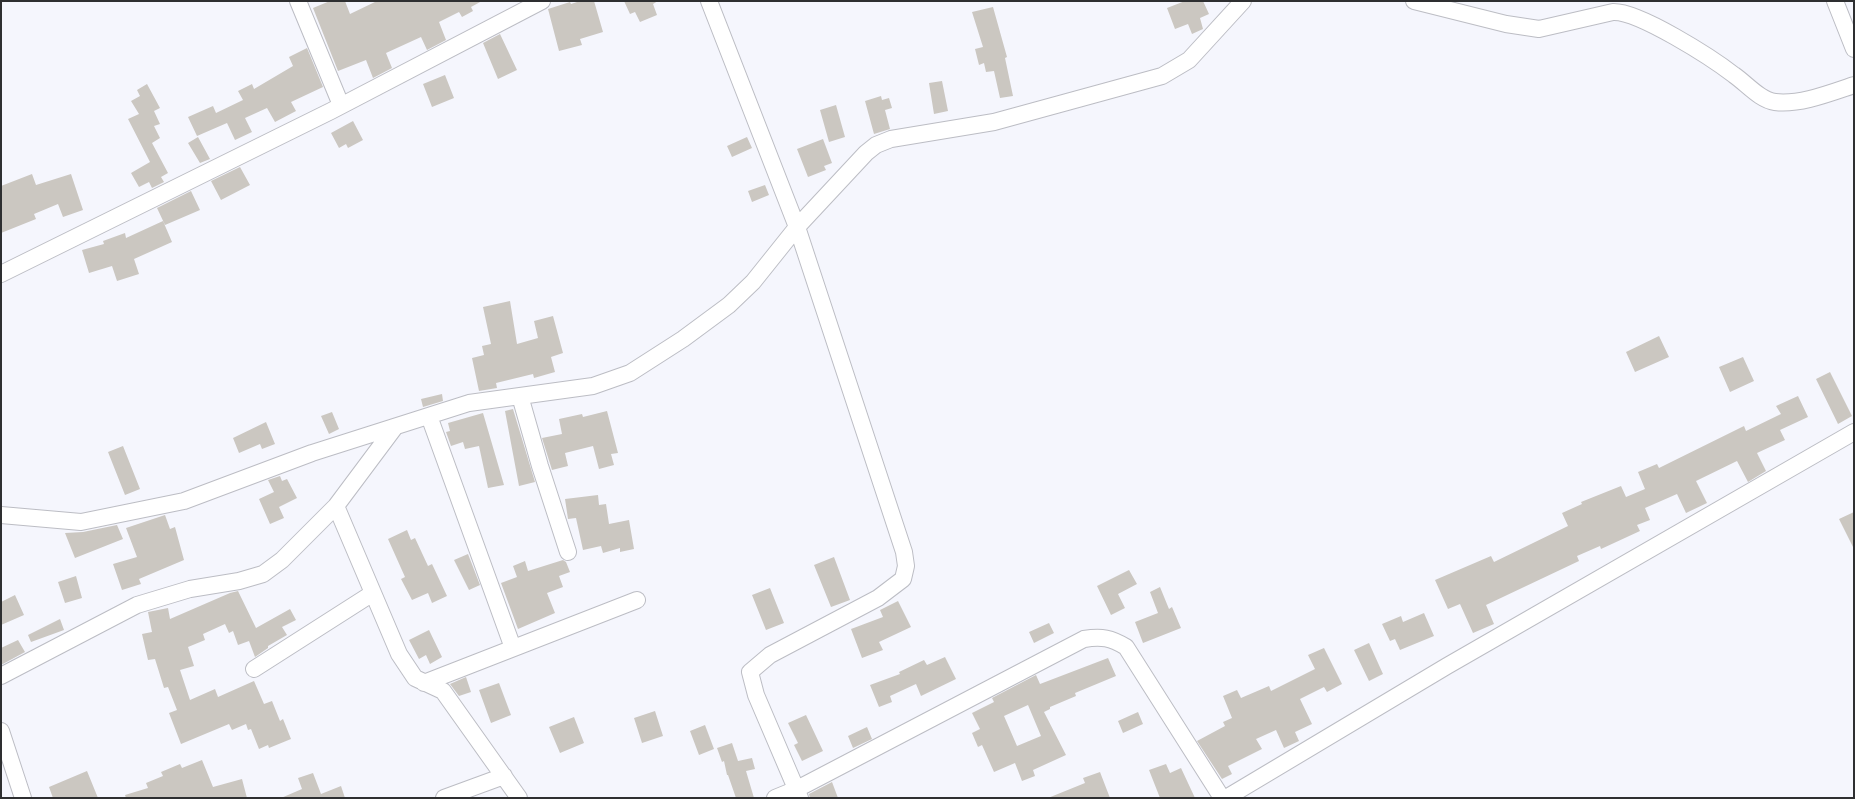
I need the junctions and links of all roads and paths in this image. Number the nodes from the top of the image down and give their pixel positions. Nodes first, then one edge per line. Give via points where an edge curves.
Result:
1 (298, 1) edge
2 (542, 1) edge
3 (709, 1) edge
4 (1243, 1) edge
5 (1414, 1) edge
6 (1835, 1) edge
7 (1622, 7) edge
8 (1854, 49) edge
9 (1854, 86) edge
10 (341, 105) junction
11 (797, 227) junction
12 (1, 274) edge
13 (520, 396) junction
14 (429, 416) junction
15 (395, 427) junction
16 (1854, 432) edge
17 (336, 506) junction
18 (1, 515) edge
19 (568, 552) dead end
20 (373, 593) junction
21 (637, 600) dead end
22 (513, 648) junction
23 (254, 669) dead end
24 (1, 676) edge
25 (424, 683) junction
26 (1, 731) edge
27 (504, 776) junction
28 (799, 793) edge
29 (23, 798) edge
30 (444, 798) edge
31 (520, 798) edge
32 (775, 798) edge
33 (1224, 798) edge

1 - 10 street
2 - 10 street
3 - 11 street
4 - 11 street via 1188,60 1162,76 994,122 890,139 876,145
5 - 7 street via 1506,24 1539,28
6 - 8 street
7 - 9 street via 1734,74 1773,102 1793,102
10 - 12 street
11 - 13 street via 753,282 729,305 630,373 593,386
11 - 28 street via 901,542 906,566 902,579 878,598 770,655 750,672 756,695
13 - 14 street via 469,403
13 - 19 street
14 - 15 street
14 - 22 street
15 - 17 street
15 - 18 street via 312,453 184,501 81,522
16 - 33 street
17 - 20 street
17 - 24 street via 282,560 263,574 190,589 137,605
20 - 23 street
20 - 25 street via 399,654 415,678
21 - 22 street
22 - 25 street
25 - 27 street via 443,690
26 - 29 street
27 - 30 street
27 - 31 street
28 - 32 street
28 - 33 street via 1084,639 1098,637 1110,638 1126,647

